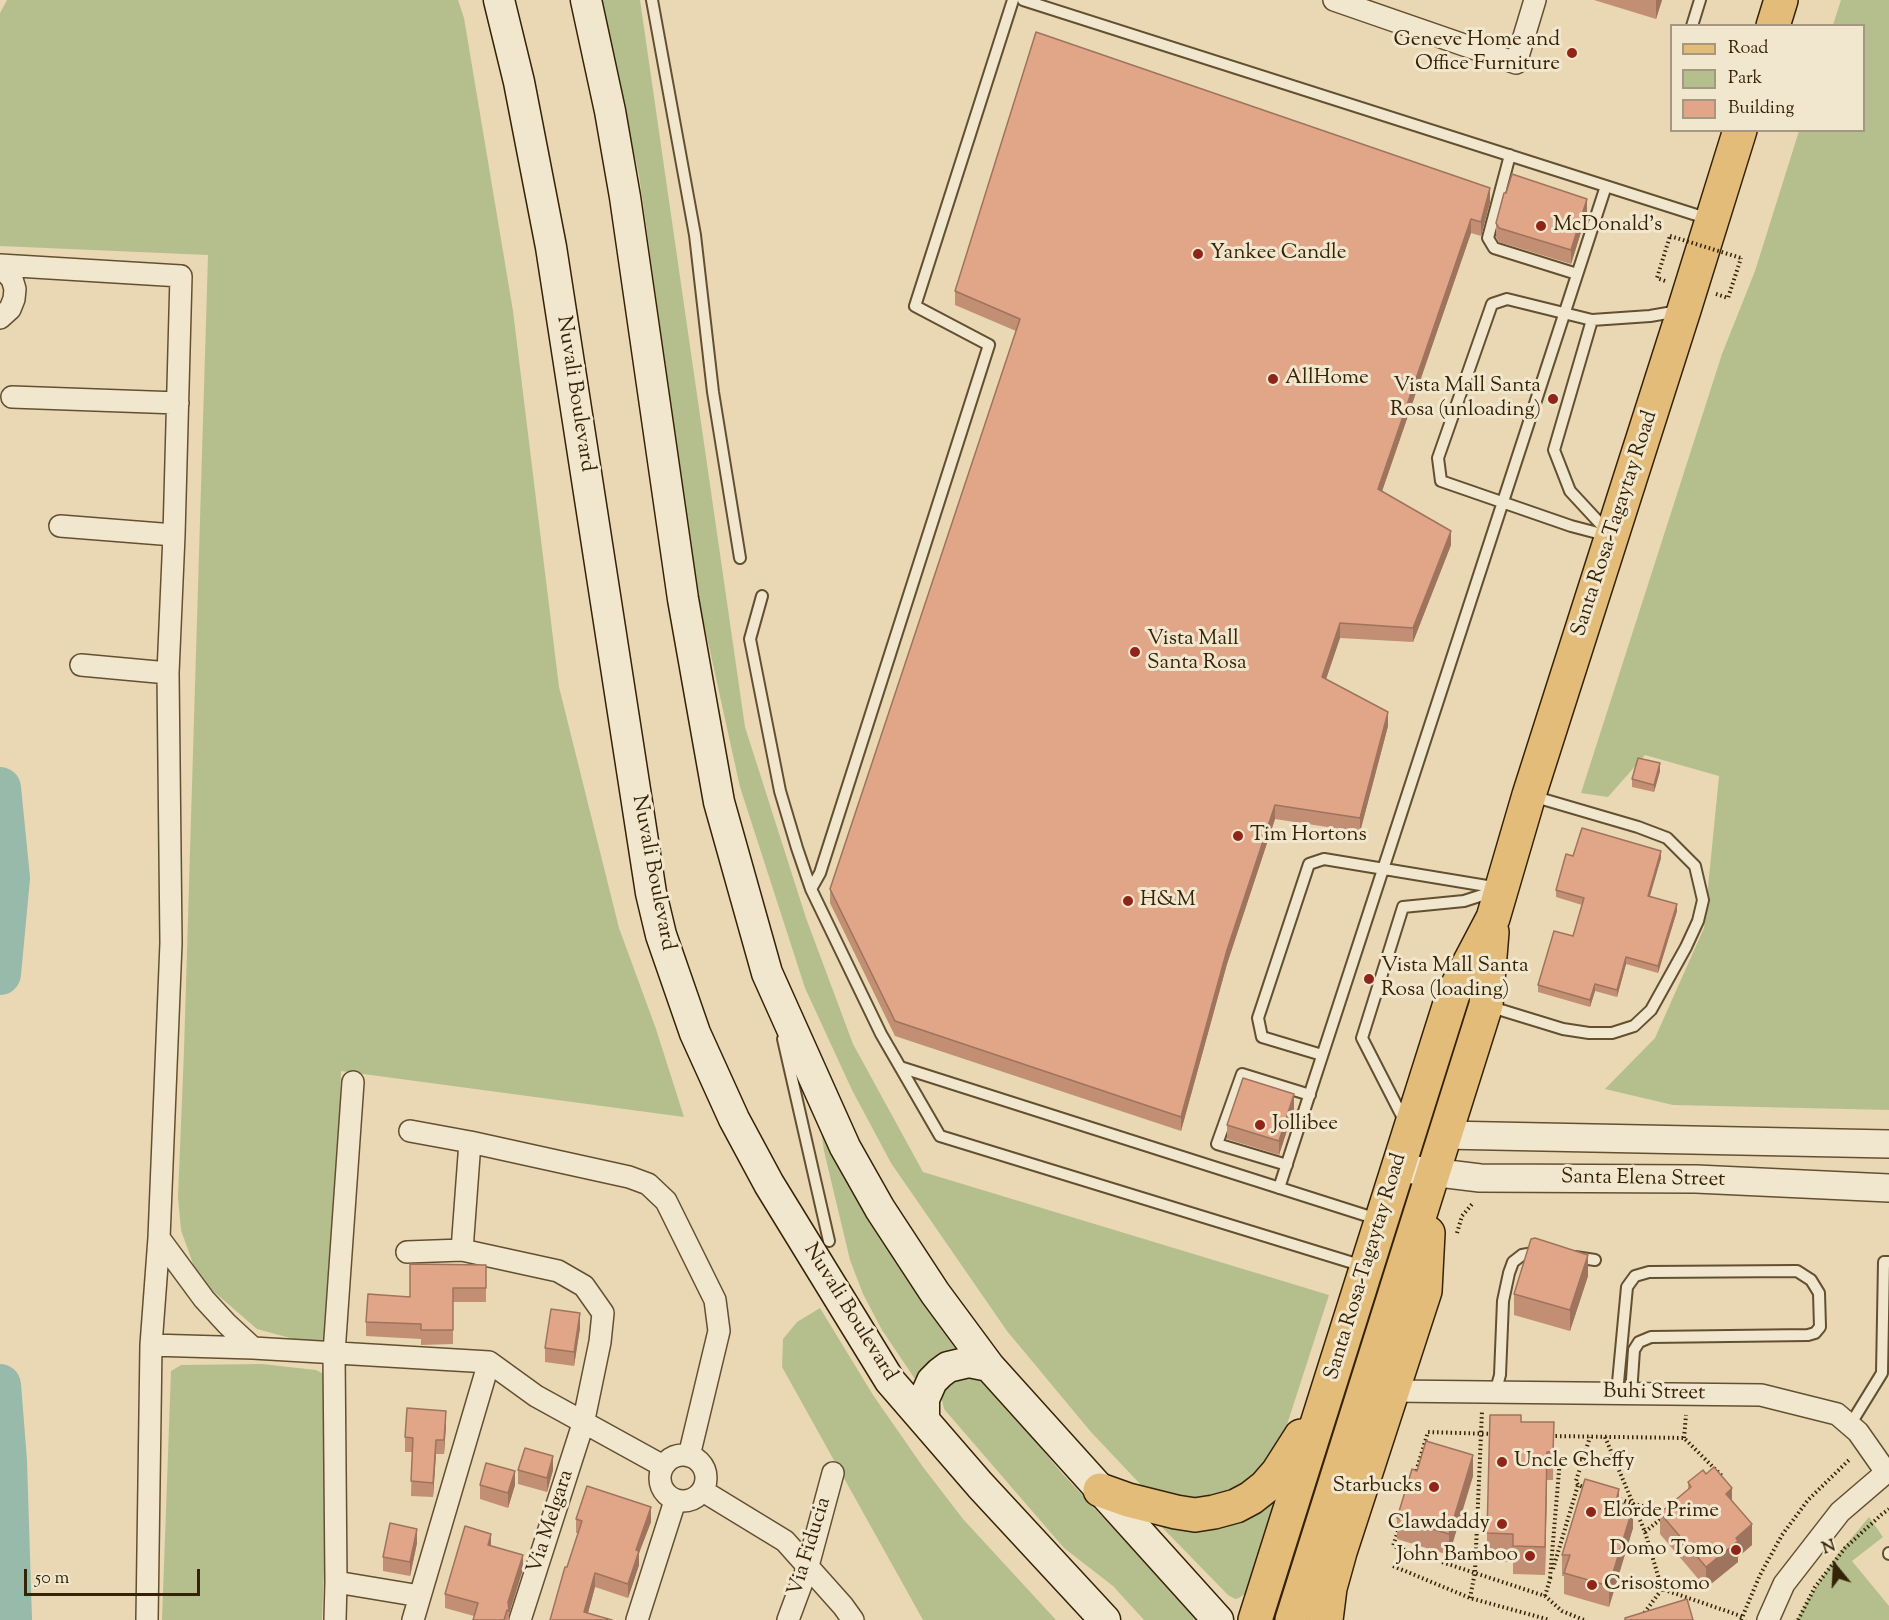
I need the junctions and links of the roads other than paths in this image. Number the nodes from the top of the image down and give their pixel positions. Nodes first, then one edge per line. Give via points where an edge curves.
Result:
1 (499, 0) edge
2 (586, 0) edge
3 (652, 0) edge
4 (1013, 0) edge
5 (1023, 0) edge
6 (1334, 0) edge
7 (1535, 0) edge
8 (1700, 0) edge
9 (1781, 0) edge
10 (1693, 24) edge
11 (1774, 24) edge
12 (1739, 132) edge
13 (1510, 155) junction
14 (1606, 186) junction
15 (1712, 220) junction
16 (0, 265) edge
17 (1577, 274) junction
18 (1684, 310) junction
19 (1564, 313) junction
20 (0, 318) edge
21 (1592, 320) junction
22 (12, 397) dead end
23 (178, 403) junction
24 (1503, 502) junction
25 (60, 526) dead end
26 (174, 535) junction
27 (1612, 537) junction
28 (740, 558) dead end
29 (762, 596) dead end
30 (81, 665) dead end
31 (168, 673) junction
32 (1529, 795) junction
33 (1383, 869) junction
34 (811, 889) junction
35 (1497, 904) junction
36 (767, 974) junction
37 (1486, 1005) junction
38 (1322, 1055) junction
39 (900, 1067) junction
40 (352, 1082) dead end
41 (1310, 1095) junction
42 (410, 1131) dead end
43 (1410, 1132) junction
44 (1444, 1135) junction
45 (470, 1142) junction
46 (1889, 1144) edge
47 (1287, 1165) junction
48 (1398, 1168) junction
49 (1432, 1174) junction
50 (1279, 1188) junction
51 (1889, 1188) edge
52 (1381, 1220) junction
53 (159, 1238) junction
54 (829, 1241) dead end
55 (462, 1250) junction
56 (406, 1252) dead end
57 (1595, 1260) dead end
58 (1889, 1262) edge
59 (1366, 1267) junction
60 (151, 1345) junction
61 (253, 1348) junction
62 (334, 1353) junction
63 (489, 1362) junction
64 (989, 1366) junction
65 (1335, 1370) junction
66 (1392, 1390) junction
67 (1489, 1393) junction
68 (1624, 1393) junction
69 (924, 1420) junction
70 (583, 1424) junction
71 (1850, 1425) junction
72 (689, 1456) junction
73 (1370, 1460) junction
74 (663, 1466) junction
75 (1887, 1471) edge
76 (833, 1473) dead end
77 (1100, 1490) junction
78 (703, 1491) junction
79 (675, 1501) junction
80 (1323, 1523) junction
81 (808, 1566) junction
82 (336, 1582) junction
83 (420, 1596) junction
84 (1758, 1619) edge
85 (147, 1620) edge
86 (335, 1620) edge
87 (413, 1620) edge
88 (520, 1620) edge
89 (637, 1620) edge
90 (788, 1620) edge
91 (853, 1620) edge
92 (1105, 1620) edge
93 (1218, 1620) edge
94 (1254, 1620) edge
95 (1292, 1620) edge
96 (1326, 1620) edge

1 - 69 main road, Nuvali Boulevard via 551,247 642,841 661,935 695,1034 759,1166 890,1381
2 - 36 main road, Nuvali Boulevard via 625,197 683,598 719,802
3 - 28 lane via 696,235 713,392
4 - 34 lane via 915,306 989,345 820,873
5 - 13 lane
6 - 7 street via 1516,63
8 - 10 lane
9 - 11 main road
12 - 15 main road, Santa Rosa-Tagaytay Road
13 - 14 lane
13 - 17 lane via 1488,238 1494,248
14 - 15 lane
14 - 17 lane
15 - 18 main road, Santa Rosa-Tagaytay Road
16 - 20 street via 15,289 10,309
16 - 23 street via 181,276
17 - 19 lane
18 - 21 lane
18 - 27 main road, Santa Rosa-Tagaytay Road
19 - 21 lane
19 - 24 lane
19 - 24 lane via 1508,299 1492,304 1438,458 1441,481
21 - 27 lane via 1554,450 1570,491
22 - 23 street
23 - 26 street
24 - 27 lane
24 - 33 lane
25 - 26 street
26 - 31 street
27 - 32 main road, Santa Rosa-Tagaytay Road
29 - 34 lane via 750,639 780,790
30 - 31 street
31 - 53 street via 171,943
32 - 35 main road, Santa Rosa-Tagaytay Road
32 - 37 lane via 1667,838 1695,866 1703,900 1698,921 1663,989 1651,1010 1634,1026 1611,1033 1589,1033
33 - 35 lane
33 - 38 lane
33 - 38 lane via 1324,859 1309,864 1257,1018 1262,1037
34 - 39 lane
35 - 37 main road, Santa Rosa-Tagaytay Road
35 - 43 main road, Santa Rosa-Tagaytay Road via 1453,994
35 - 43 lane via 1464,901 1403,907 1362,1038
36 - 54 lane, Nuvali Boulevard
36 - 64 main road, Nuvali Boulevard via 845,1147 934,1293
37 - 44 main road, Santa Rosa-Tagaytay Road
38 - 41 lane
39 - 50 lane
39 - 59 lane via 940,1136
40 - 62 street
41 - 47 lane
41 - 47 lane via 1242,1074 1217,1144
42 - 45 street
43 - 48 main road, Santa Rosa-Tagaytay Road
44 - 46 street, Santa Elena Street
44 - 49 main road, Santa Rosa-Tagaytay Road
45 - 55 street
45 - 72 street via 629,1177 648,1184 666,1202 715,1300 719,1331
47 - 50 lane
48 - 49 street, Santa Elena Street
48 - 52 main road, Santa Rosa-Tagaytay Road
49 - 51 street, Santa Elena Street via 1479,1178 1696,1179
49 - 66 main road via 1425,1291
49 - 80 main road, Santa Rosa-Tagaytay Road
50 - 52 lane
52 - 59 main road, Santa Rosa-Tagaytay Road
53 - 60 street
53 - 61 street via 204,1299
55 - 56 street, Via Melgara
55 - 70 street, Via Melgara via 558,1271 584,1286 603,1313
57 - 67 lane via 1538,1251 1513,1262 1503,1301 1500,1375
58 - 71 lane via 1884,1262 1882,1373
59 - 65 main road, Santa Rosa-Tagaytay Road
60 - 61 street
60 - 85 street
61 - 62 street
62 - 63 street
62 - 82 street
63 - 70 street
63 - 83 street
64 - 69 main road via 969,1362 940,1373 932,1380 924,1399
64 - 77 main road, Nuvali Boulevard
65 - 77 main road via 1278,1473 1236,1506 1195,1515
65 - 94 main road, Santa Rosa-Tagaytay Road
66 - 67 street, Buhi Street
66 - 73 main road
67 - 68 street, Buhi Street
68 - 68 lane via 1639,1342 1651,1337 1808,1335 1820,1327 1819,1293 1811,1280 1797,1271 1649,1272 1635,1276 1627,1287
68 - 71 street, Buhi Street via 1761,1395 1837,1414
69 - 92 main road, Nuvali Boulevard
70 - 74 street
70 - 88 street, Via Melgara
71 - 75 street, Buhi Street
72 - 74 street via 674,1457
72 - 78 street via 703,1466
73 - 80 main road
73 - 96 main road via 1330,1588
74 - 79 street via 661,1486
75 - 84 street via 1840,1512
76 - 81 street, Via Fiducia
77 - 93 main road, Nuvali Boulevard
78 - 79 street via 695,1498
78 - 81 street via 785,1540
79 - 89 street
80 - 95 main road, Santa Rosa-Tagaytay Road
81 - 90 street, Via Fiducia
81 - 91 street
82 - 83 street
82 - 86 street
83 - 87 street

